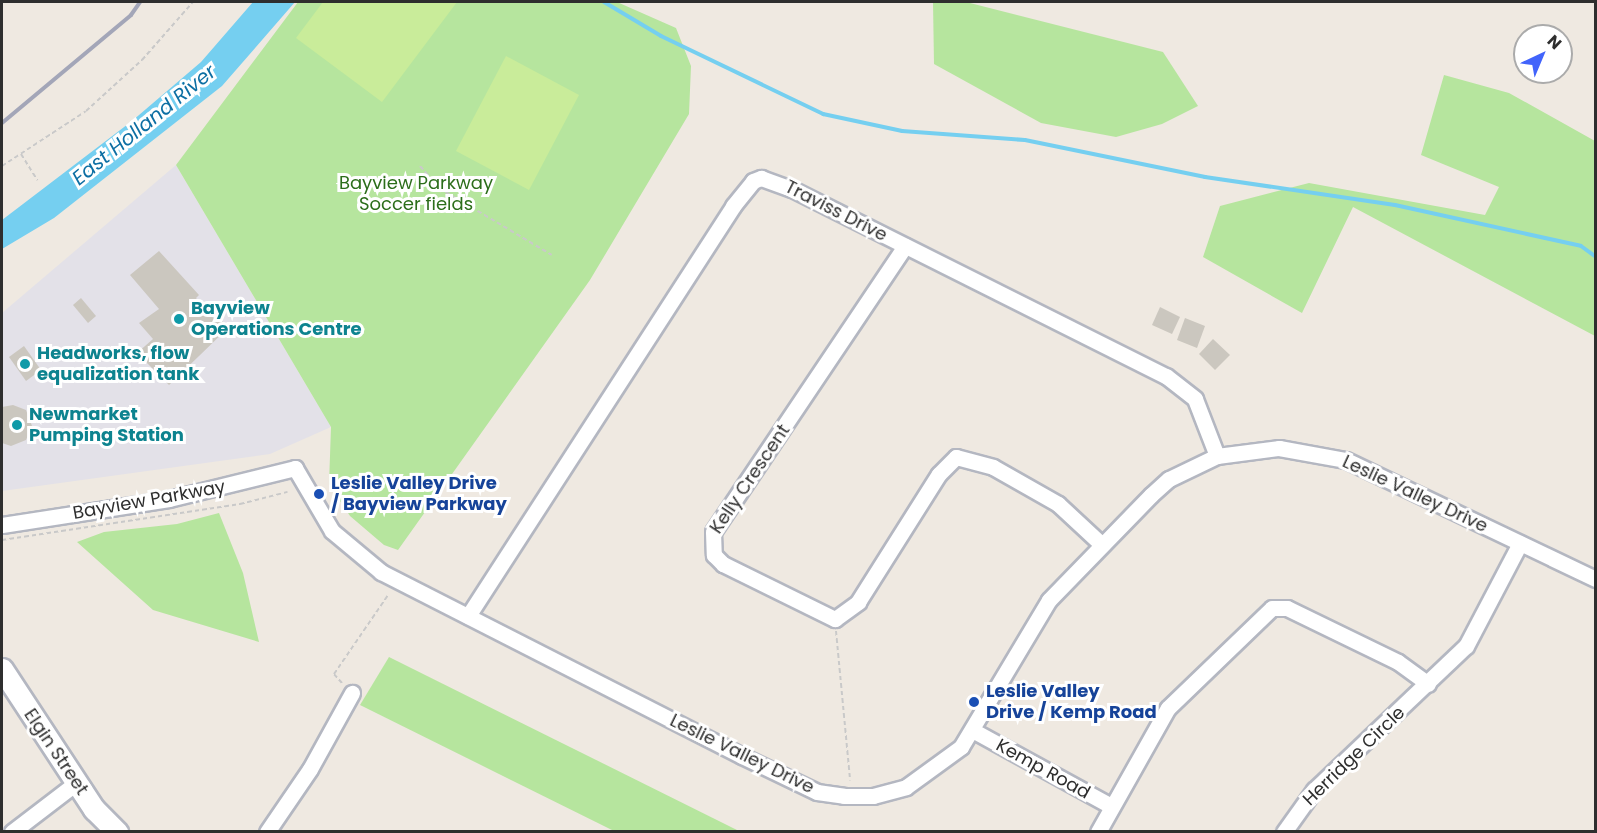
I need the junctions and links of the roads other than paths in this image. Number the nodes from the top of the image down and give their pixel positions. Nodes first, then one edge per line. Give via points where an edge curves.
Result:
1 (905, 246) junction
2 (1217, 456) junction
3 (295, 468) joint
4 (2, 525) edge
5 (1100, 543) junction
6 (1520, 543) junction
7 (1596, 579) edge
8 (468, 616) junction
9 (2, 669) edge
10 (1428, 684) junction
11 (352, 693) road end
12 (974, 731) junction
13 (76, 783) junction
14 (1112, 806) junction
15 (12, 831) edge
16 (117, 831) edge
17 (267, 831) edge
18 (1098, 831) edge
19 (1284, 831) edge

1 - 2 street, Traviss Drive via 1166,376 1194,399
1 - 5 street, Kelly Crescent via 710,540 710,548 723,564 836,619 858,602 939,474 956,457 993,467 1058,504
1 - 8 street, Traviss Drive via 780,183 761,178 753,181
2 - 5 street, Leslie Valley Drive via 1170,479
2 - 6 street, Leslie Valley Drive via 1280,448 1339,458
3 - 4 street, Bayview Parkway via 169,499
3 - 8 street, Leslie Valley Drive via 314,507 350,549 381,572
5 - 12 street, Leslie Valley Drive via 1049,600
6 - 7 street, Leslie Valley Drive
6 - 10 street, Herridge Circle via 1472,638
8 - 12 street, Leslie Valley Drive via 817,792 873,796 906,786 961,747
9 - 13 street, Elgin Street
10 - 14 street via 1398,662 1287,608 1272,608 1168,708
10 - 19 street, Herridge Circle via 1314,790
11 - 17 street via 310,769
12 - 14 street, Kemp Road
13 - 15 street
13 - 16 street, Elgin Street
14 - 18 street

